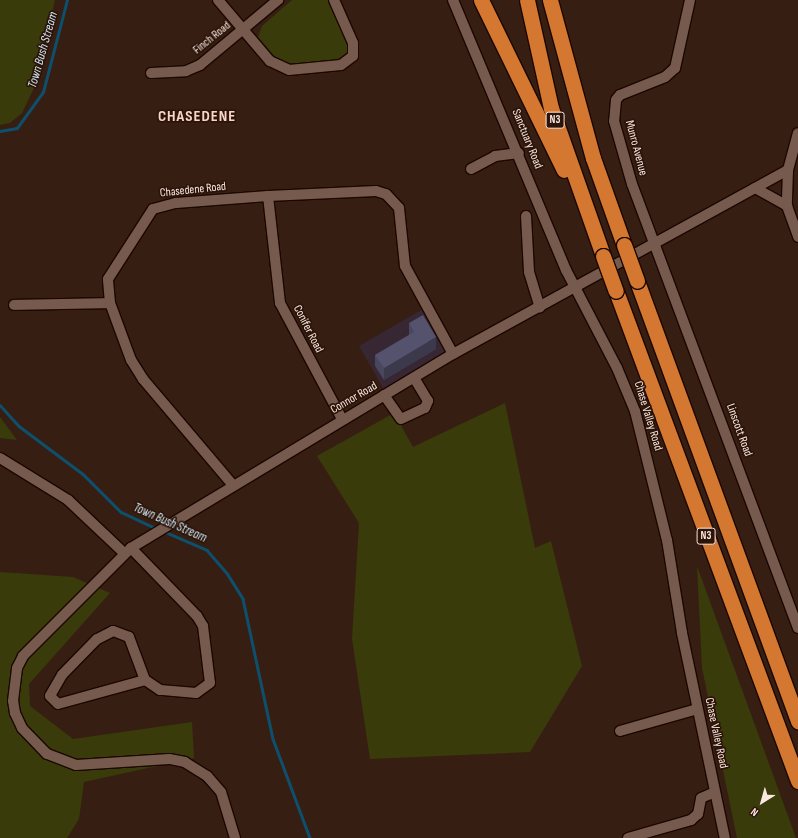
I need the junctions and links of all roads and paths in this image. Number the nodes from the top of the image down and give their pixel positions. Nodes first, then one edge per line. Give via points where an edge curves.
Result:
1 (218, 0) edge
2 (278, 0) edge
3 (334, 0) edge
4 (453, 0) edge
5 (481, 0) edge
6 (527, 0) edge
7 (550, 0) edge
8 (558, 0) edge
9 (690, 0) edge
10 (243, 29) junction
11 (560, 40) junction
12 (151, 74) dead end
13 (798, 133) edge
14 (519, 153) junction
15 (792, 168) edge
16 (471, 169) dead end
17 (754, 188) junction
18 (268, 196) junction
19 (787, 206) junction
20 (526, 216) dead end
21 (596, 236) junction
22 (798, 237) edge
23 (655, 241) junction
24 (574, 288) junction
25 (110, 303) junction
26 (14, 305) dead end
27 (540, 306) junction
28 (453, 354) junction
29 (414, 378) junction
30 (384, 395) junction
31 (342, 419) junction
32 (0, 458) edge
33 (232, 484) junction
34 (128, 550) junction
35 (798, 628) edge
36 (145, 680) junction
37 (697, 709) junction
38 (798, 722) edge
39 (620, 731) dead end
40 (798, 781) edge
41 (715, 792) junction
42 (235, 838) edge
43 (628, 838) edge
44 (725, 838) edge

1 - 10 street
2 - 10 street, Finch Road
3 - 10 street via 353,42 353,56 341,65 283,68 270,61
4 - 14 street, Sanctuary Road
5 - 21 highway
6 - 21 highway, N3 via 551,108
7 - 11 highway, N3
8 - 11 highway
9 - 23 street, Munro Avenue via 675,68 665,77 624,92 615,107 619,142
10 - 12 street, Finch Road via 194,68
11 - 38 highway, N3, bridge via 593,158
13 - 15 street
14 - 16 street via 495,156
14 - 24 street, Sanctuary Road
15 - 17 street
15 - 19 street
17 - 19 street
17 - 23 street
18 - 25 street, Chasedene Road via 176,203 153,209 108,279
18 - 28 street, Chasedene Road via 376,191 393,198 399,208 405,266
18 - 31 street, Conifer Road via 280,303
19 - 22 street
20 - 27 street via 529,272
21 - 40 highway, N3, bridge
23 - 24 street
23 - 35 street, Linscott Road
24 - 27 street, Connor Road
24 - 37 street, Chase Valley Road via 604,340 635,411 667,540
25 - 26 street
25 - 33 street, Chasedene Road via 132,360 143,379
27 - 28 street, Connor Road
28 - 29 street, Connor Road
29 - 30 street, Connor Road
29 - 30 street via 428,401 425,408 401,419
30 - 31 street, Connor Road
31 - 33 street, Connor Road
32 - 34 street via 68,500
33 - 34 street, Connor Road
34 - 36 street via 197,616 203,626 211,677 208,686 196,693 167,692
34 - 42 street, Connor Road via 23,656 17,668 12,701 15,713 33,741 60,761 97,766 169,759 196,767 221,792
36 - 36 street via 58,704 50,696 62,675 97,640 113,631 129,637
37 - 39 street
37 - 41 street, Chase Valley Road
41 - 43 street via 702,798 698,814 691,820
41 - 44 street, Chase Valley Road

